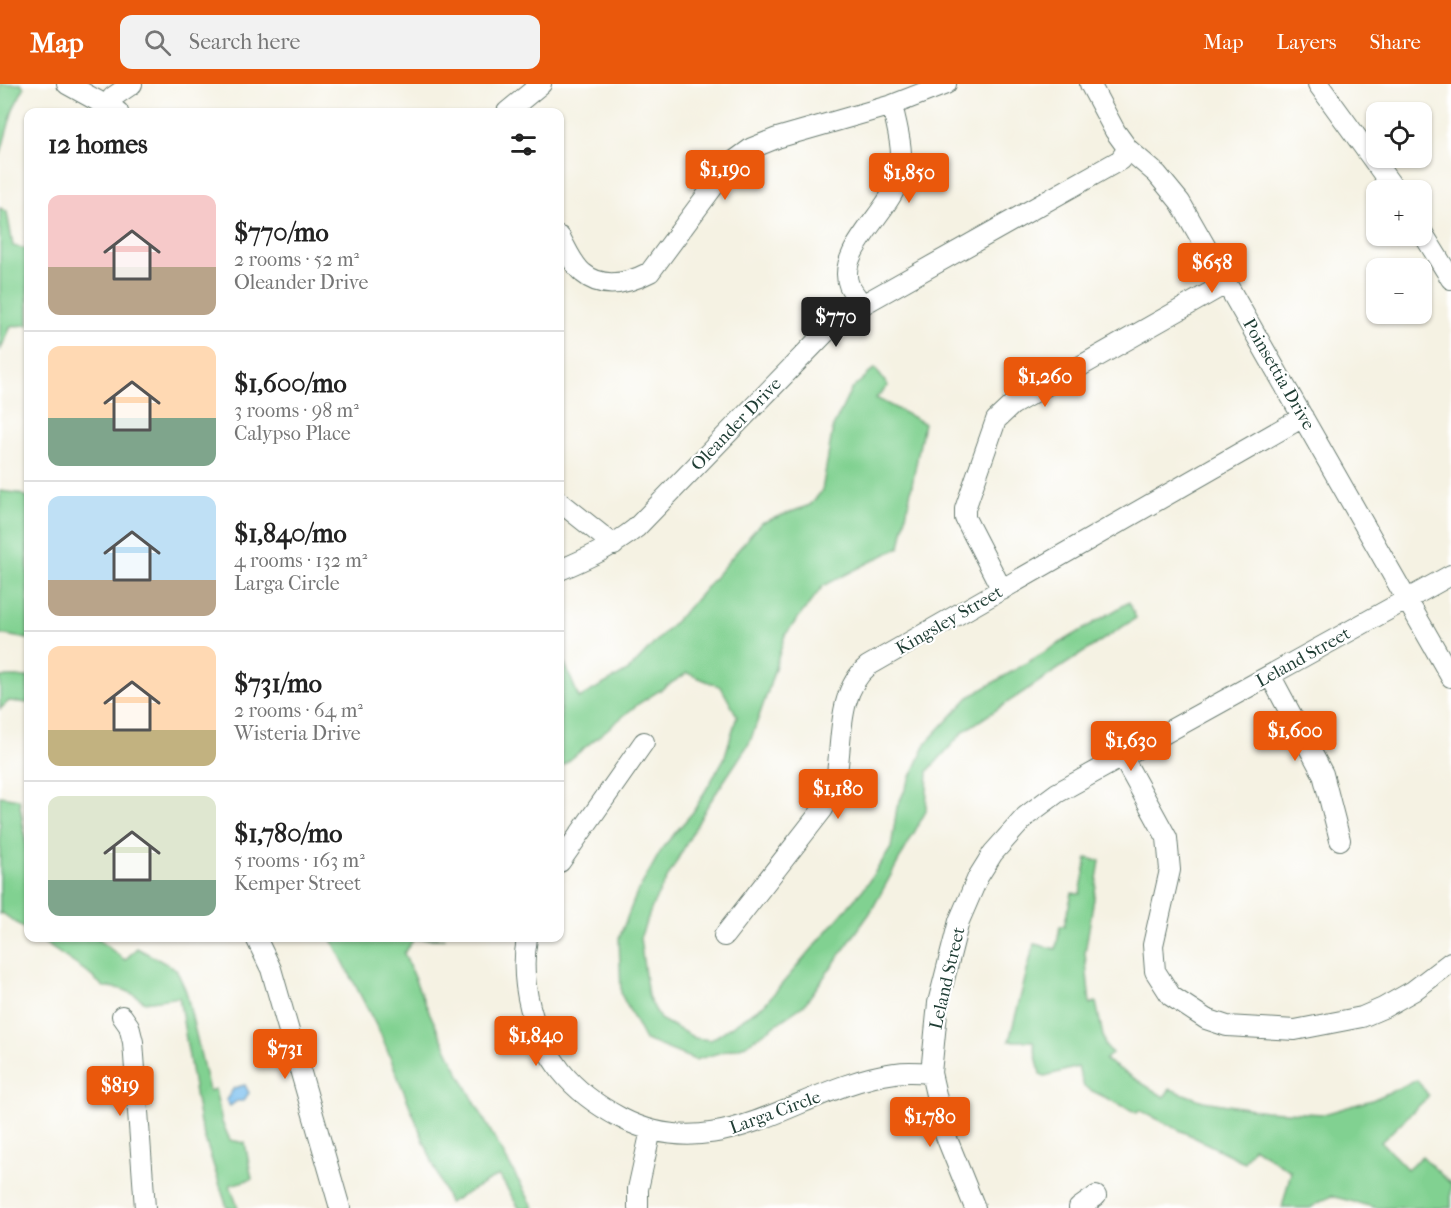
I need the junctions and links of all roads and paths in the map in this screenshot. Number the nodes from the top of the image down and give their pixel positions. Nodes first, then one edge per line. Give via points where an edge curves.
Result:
1 (67, 84) edge
2 (132, 84) edge
3 (516, 84) edge
4 (541, 84) edge
5 (946, 84) edge
6 (1090, 84) edge
7 (1318, 84) edge
8 (892, 105) junction
9 (106, 108) edge
10 (110, 108) edge
11 (503, 108) edge
12 (512, 108) edge
13 (1128, 149) junction
14 (1388, 180) edge
15 (564, 243) edge
16 (1431, 246) edge
17 (1451, 279) edge
18 (1227, 283) junction
19 (862, 305) junction
20 (1303, 417) junction
21 (564, 505) edge
22 (614, 545) junction
23 (564, 568) edge
24 (1451, 575) edge
25 (1002, 590) junction
26 (1408, 600) junction
27 (1270, 675) junction
28 (1451, 677) edge
29 (644, 742) dead end
30 (1122, 756) junction
31 (1340, 840) dead end
32 (564, 856) edge
33 (724, 936) dead end
34 (258, 942) edge
35 (527, 942) edge
36 (1451, 962) edge
37 (122, 1016) dead end
38 (931, 1073) junction
39 (651, 1130) junction
40 (1096, 1196) dead end
41 (145, 1208) edge
42 (340, 1208) edge
43 (638, 1208) edge
44 (975, 1208) edge
45 (1079, 1208) edge

1 - 9 street
2 - 10 street via 120,92
3 - 11 street
4 - 12 street
5 - 8 street
6 - 13 street, Poinsettia Drive
7 - 14 street
8 - 15 street via 752,148 730,164 650,272 634,281 596,281 582,272
8 - 19 street via 902,148 897,183 883,211 864,234 847,272 849,284
13 - 18 street, Poinsettia Drive via 1157,174 1180,202
13 - 19 street, Oleander Drive via 1120,160
16 - 17 street
18 - 20 street, Poinsettia Drive
18 - 25 street via 1012,405 996,420 965,518
19 - 22 street, Oleander Drive via 825,333 636,528
20 - 25 street, Kingsley Street
20 - 26 street, Poinsettia Drive
21 - 22 street
22 - 23 street, Oleander Drive
24 - 26 street, Leland Street
25 - 33 street, Kingsley Street via 860,673 845,708 831,795
26 - 27 street, Leland Street
26 - 28 street, Poinsettia Drive
27 - 30 street, Leland Street
27 - 31 street via 1323,774
29 - 32 street
30 - 36 street via 1167,838 1170,870 1153,945 1155,971 1172,996 1198,1013 1227,1026 1295,1030 1329,1024 1383,1008
30 - 38 street, Leland Street via 1057,793 1026,816 993,853 978,877 959,921 940,993
34 - 42 street via 271,969
35 - 39 street, Larga Circle via 525,972 531,1010 538,1034 553,1060 570,1082 597,1104
37 - 41 street via 134,1042
38 - 39 street, Larga Circle via 897,1072 870,1078 749,1125 711,1134
38 - 44 street, Leland Street via 945,1134
39 - 43 street via 638,1189
40 - 45 street

